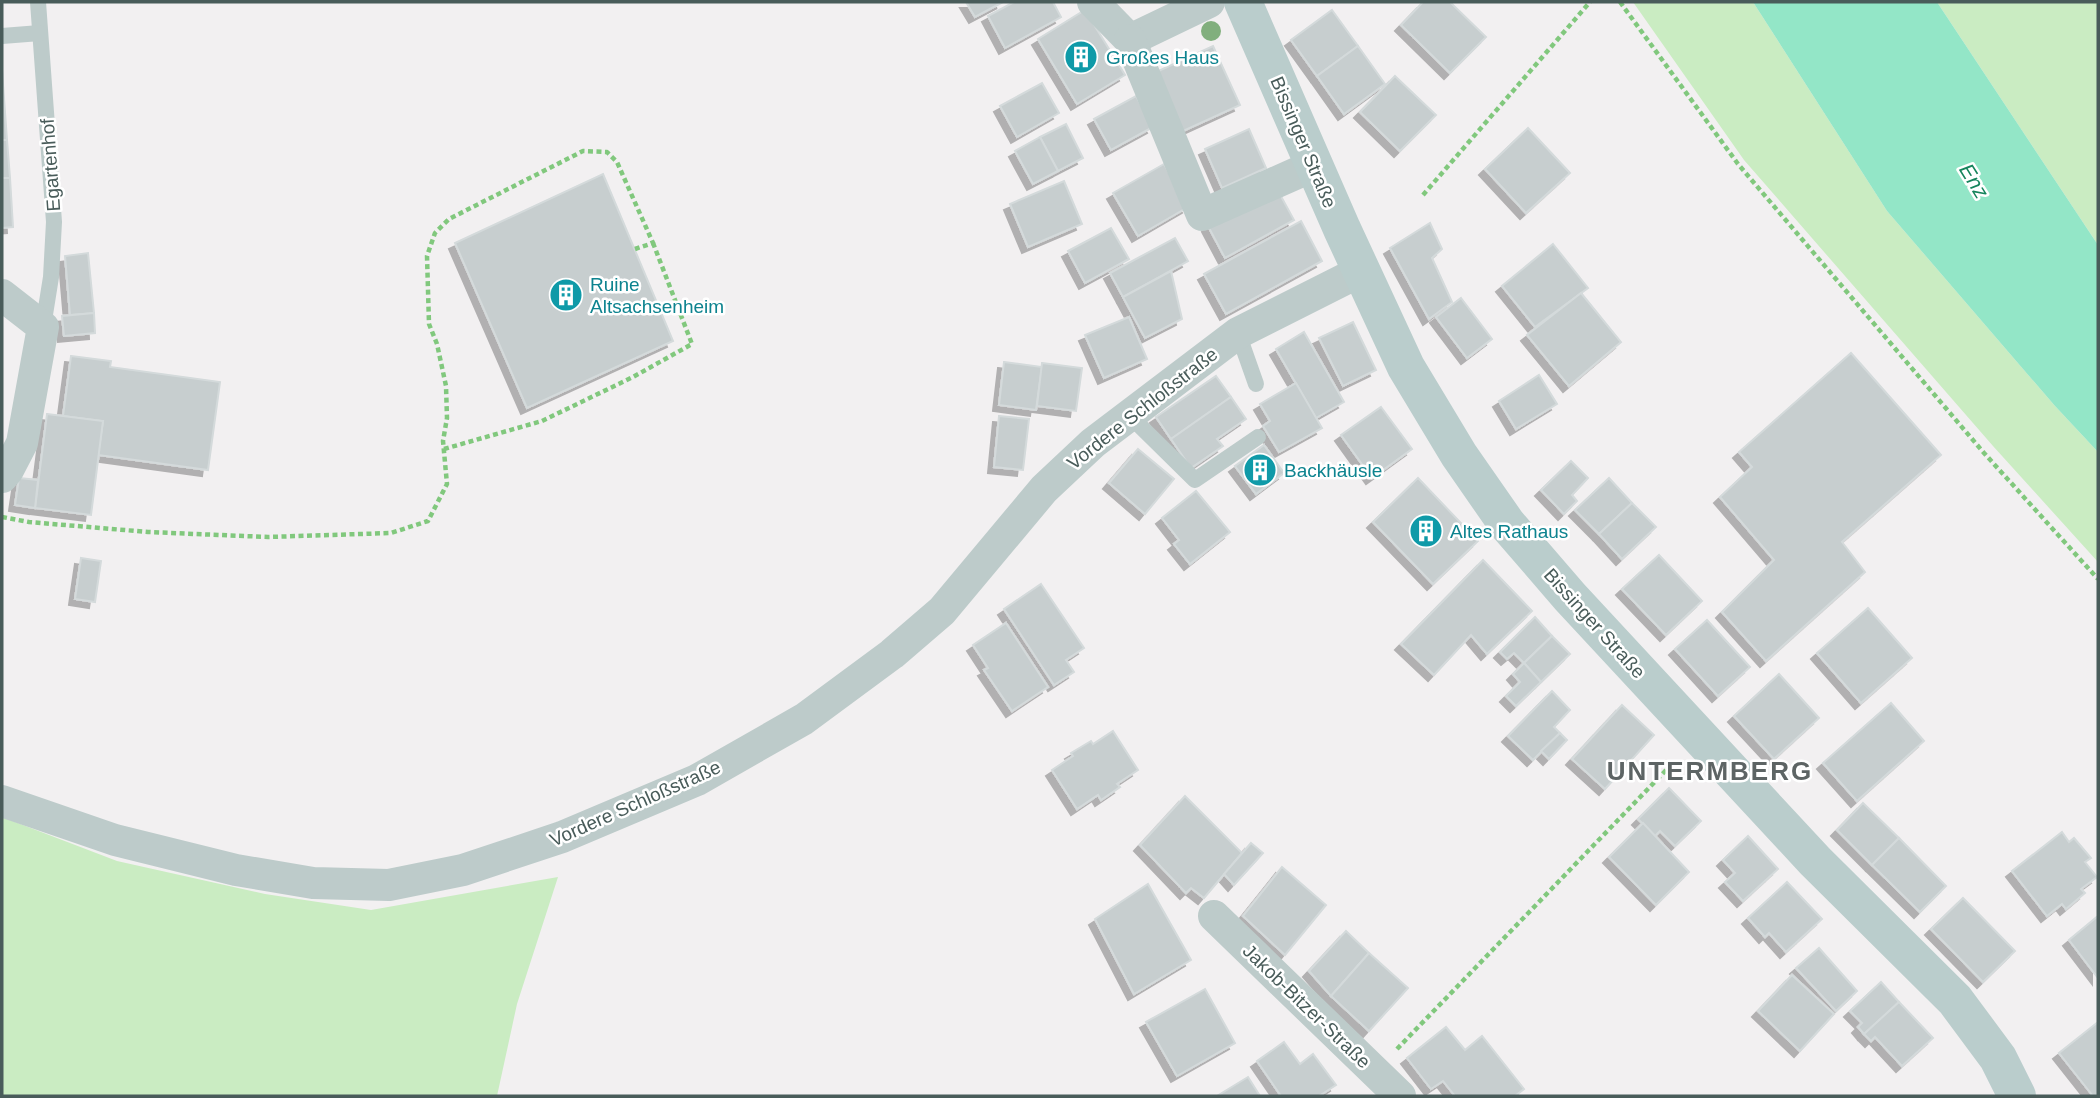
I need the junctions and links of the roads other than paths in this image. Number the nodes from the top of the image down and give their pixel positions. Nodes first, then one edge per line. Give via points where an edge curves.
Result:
1 (38, 2) edge
2 (1093, 2) edge
3 (1209, 2) edge
4 (1243, 2) edge
5 (40, 33) junction
6 (2, 36) edge
7 (1130, 40) junction
8 (1315, 166) junction
9 (1361, 271) junction
10 (2, 295) edge
11 (43, 327) junction
12 (1238, 333) junction
13 (1256, 384) dead end
14 (1129, 415) junction
15 (1258, 436) dead end
16 (2, 477) edge
17 (2, 801) edge
18 (1214, 916) dead end
19 (1400, 1096) edge
20 (2017, 1096) edge

1 - 5 lane, Egartenhof
2 - 7 street
3 - 7 street
4 - 8 main road, Bissinger Straße
5 - 6 lane
5 - 11 lane, Egartenhof via 54,222
7 - 8 street via 1202,215
8 - 9 main road, Bissinger Straße
9 - 12 street, Vordere Schloßstraße
9 - 20 main road, Bissinger Straße via 1406,367 1507,524 1815,861 1955,1000 1998,1058
10 - 11 street
11 - 16 street, Egartenhof via 22,443
12 - 13 lane
12 - 14 street, Vordere Schloßstraße
14 - 15 lane via 1195,480
14 - 17 street, Vordere Schloßstraße via 1044,489 942,611 892,654 804,719 697,780 562,837 463,870 389,885 313,883 236,870 115,840
18 - 19 street, Jakob-Bitzer-Straße

